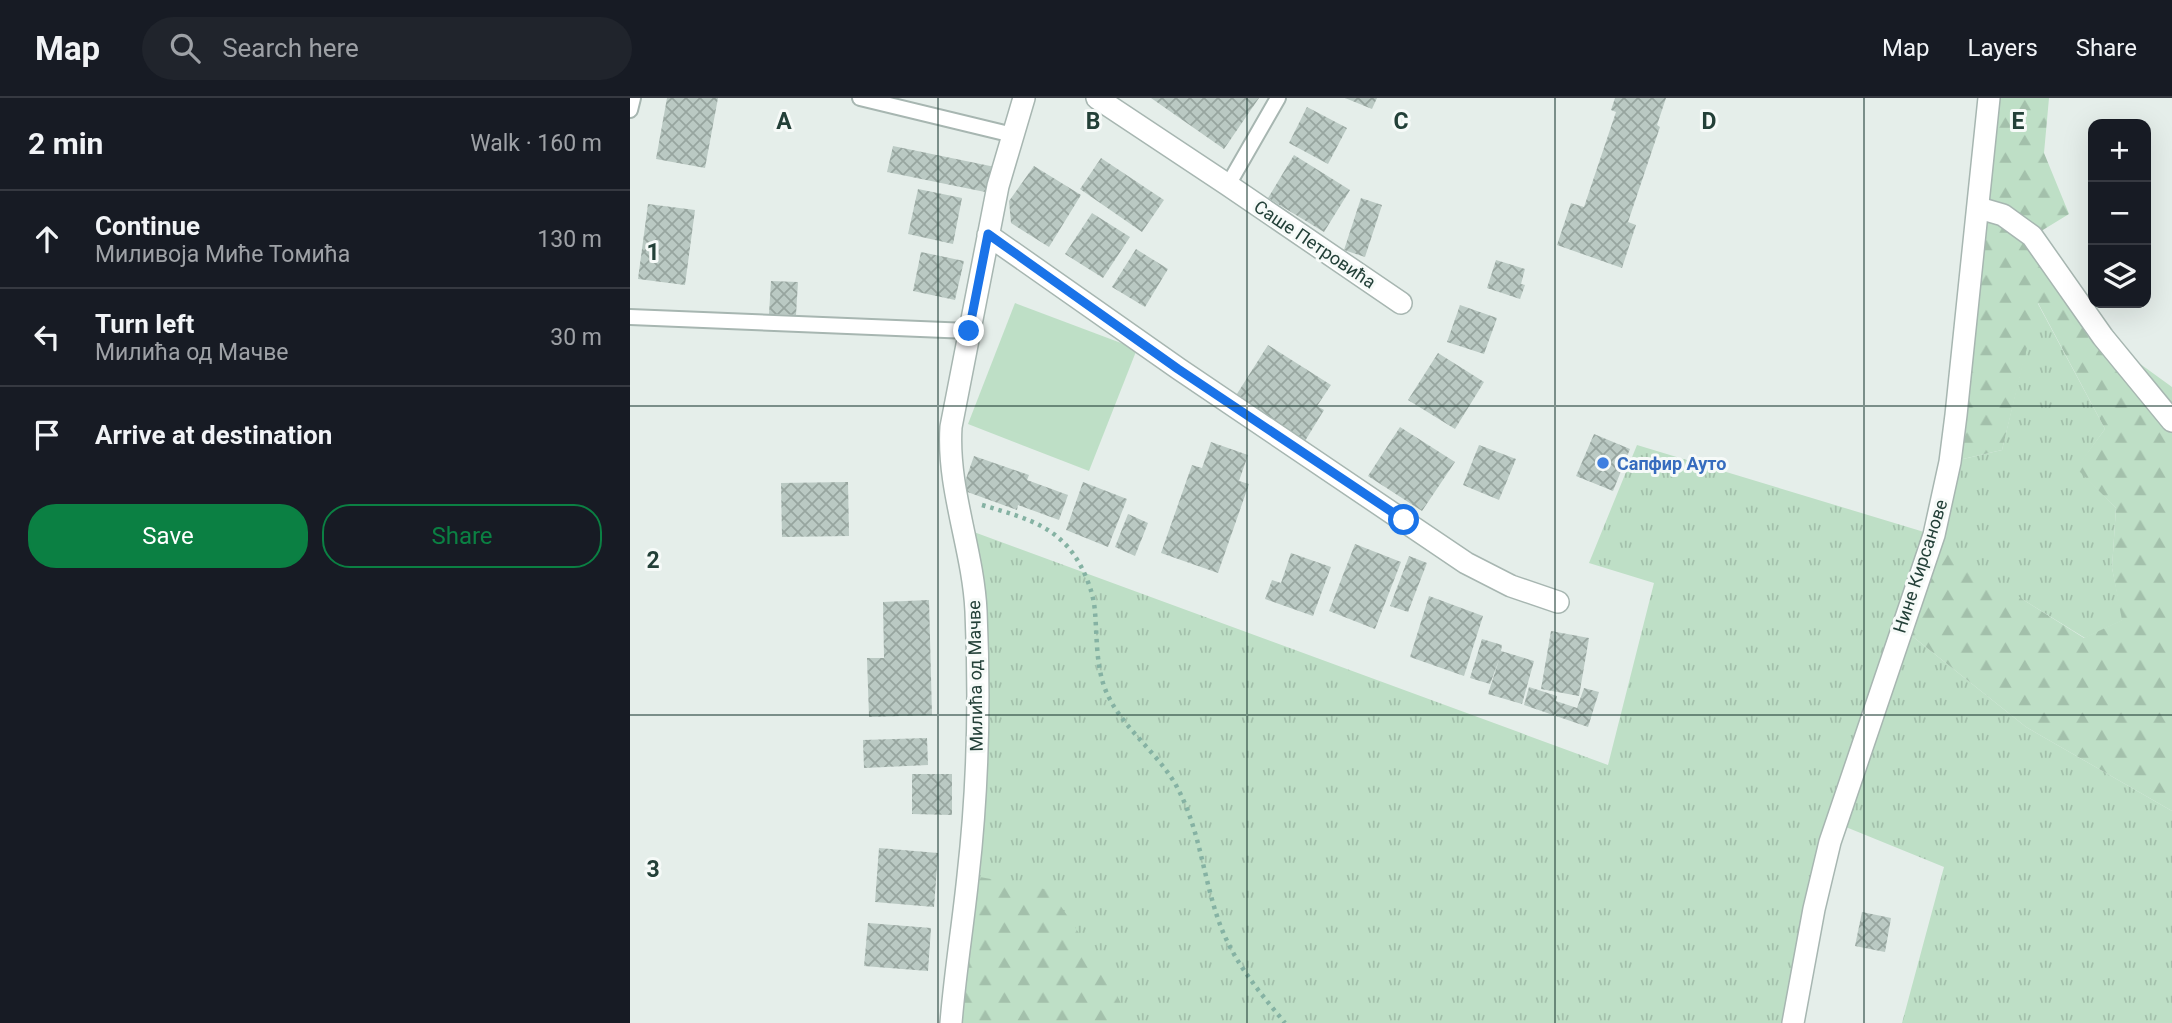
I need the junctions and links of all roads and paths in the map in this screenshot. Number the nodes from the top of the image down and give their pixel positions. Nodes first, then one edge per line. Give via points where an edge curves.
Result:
1 (633, 98) edge
2 (859, 98) edge
3 (1024, 98) edge
4 (1097, 98) edge
5 (1278, 98) edge
6 (1989, 98) edge
7 (630, 110) edge
8 (1013, 135) junction
9 (1228, 185) junction
10 (1979, 208) junction
11 (988, 234) junction
12 (1401, 303) dead end
13 (630, 317) edge
14 (969, 331) junction
15 (2172, 421) edge
16 (957, 498) junction
17 (1558, 602) dead end
18 (951, 1023) edge
19 (1285, 1023) edge
20 (1793, 1023) edge

1 - 7 lane
2 - 8 lane
3 - 8 street, Милића од Мачве
4 - 9 street, Саше Петровића
5 - 9 lane
6 - 10 street, Нине Кирсанове
8 - 11 street, Милића од Мачве
9 - 12 street, Саше Петровића
10 - 15 street via 2003,215 2032,236 2103,337
10 - 20 street, Нине Кирсанове via 1955,427 1937,523 1830,842
11 - 14 street, Милића од Мачве
11 - 17 street via 1466,563 1511,586
13 - 14 lane
14 - 16 street, Милића од Мачве via 950,436
16 - 18 street, Милића од Мачве via 976,607 978,716 968,875
16 - 19 path via 1026,518 1050,531 1081,564 1094,596 1104,688 1178,788 1225,937 1238,964

